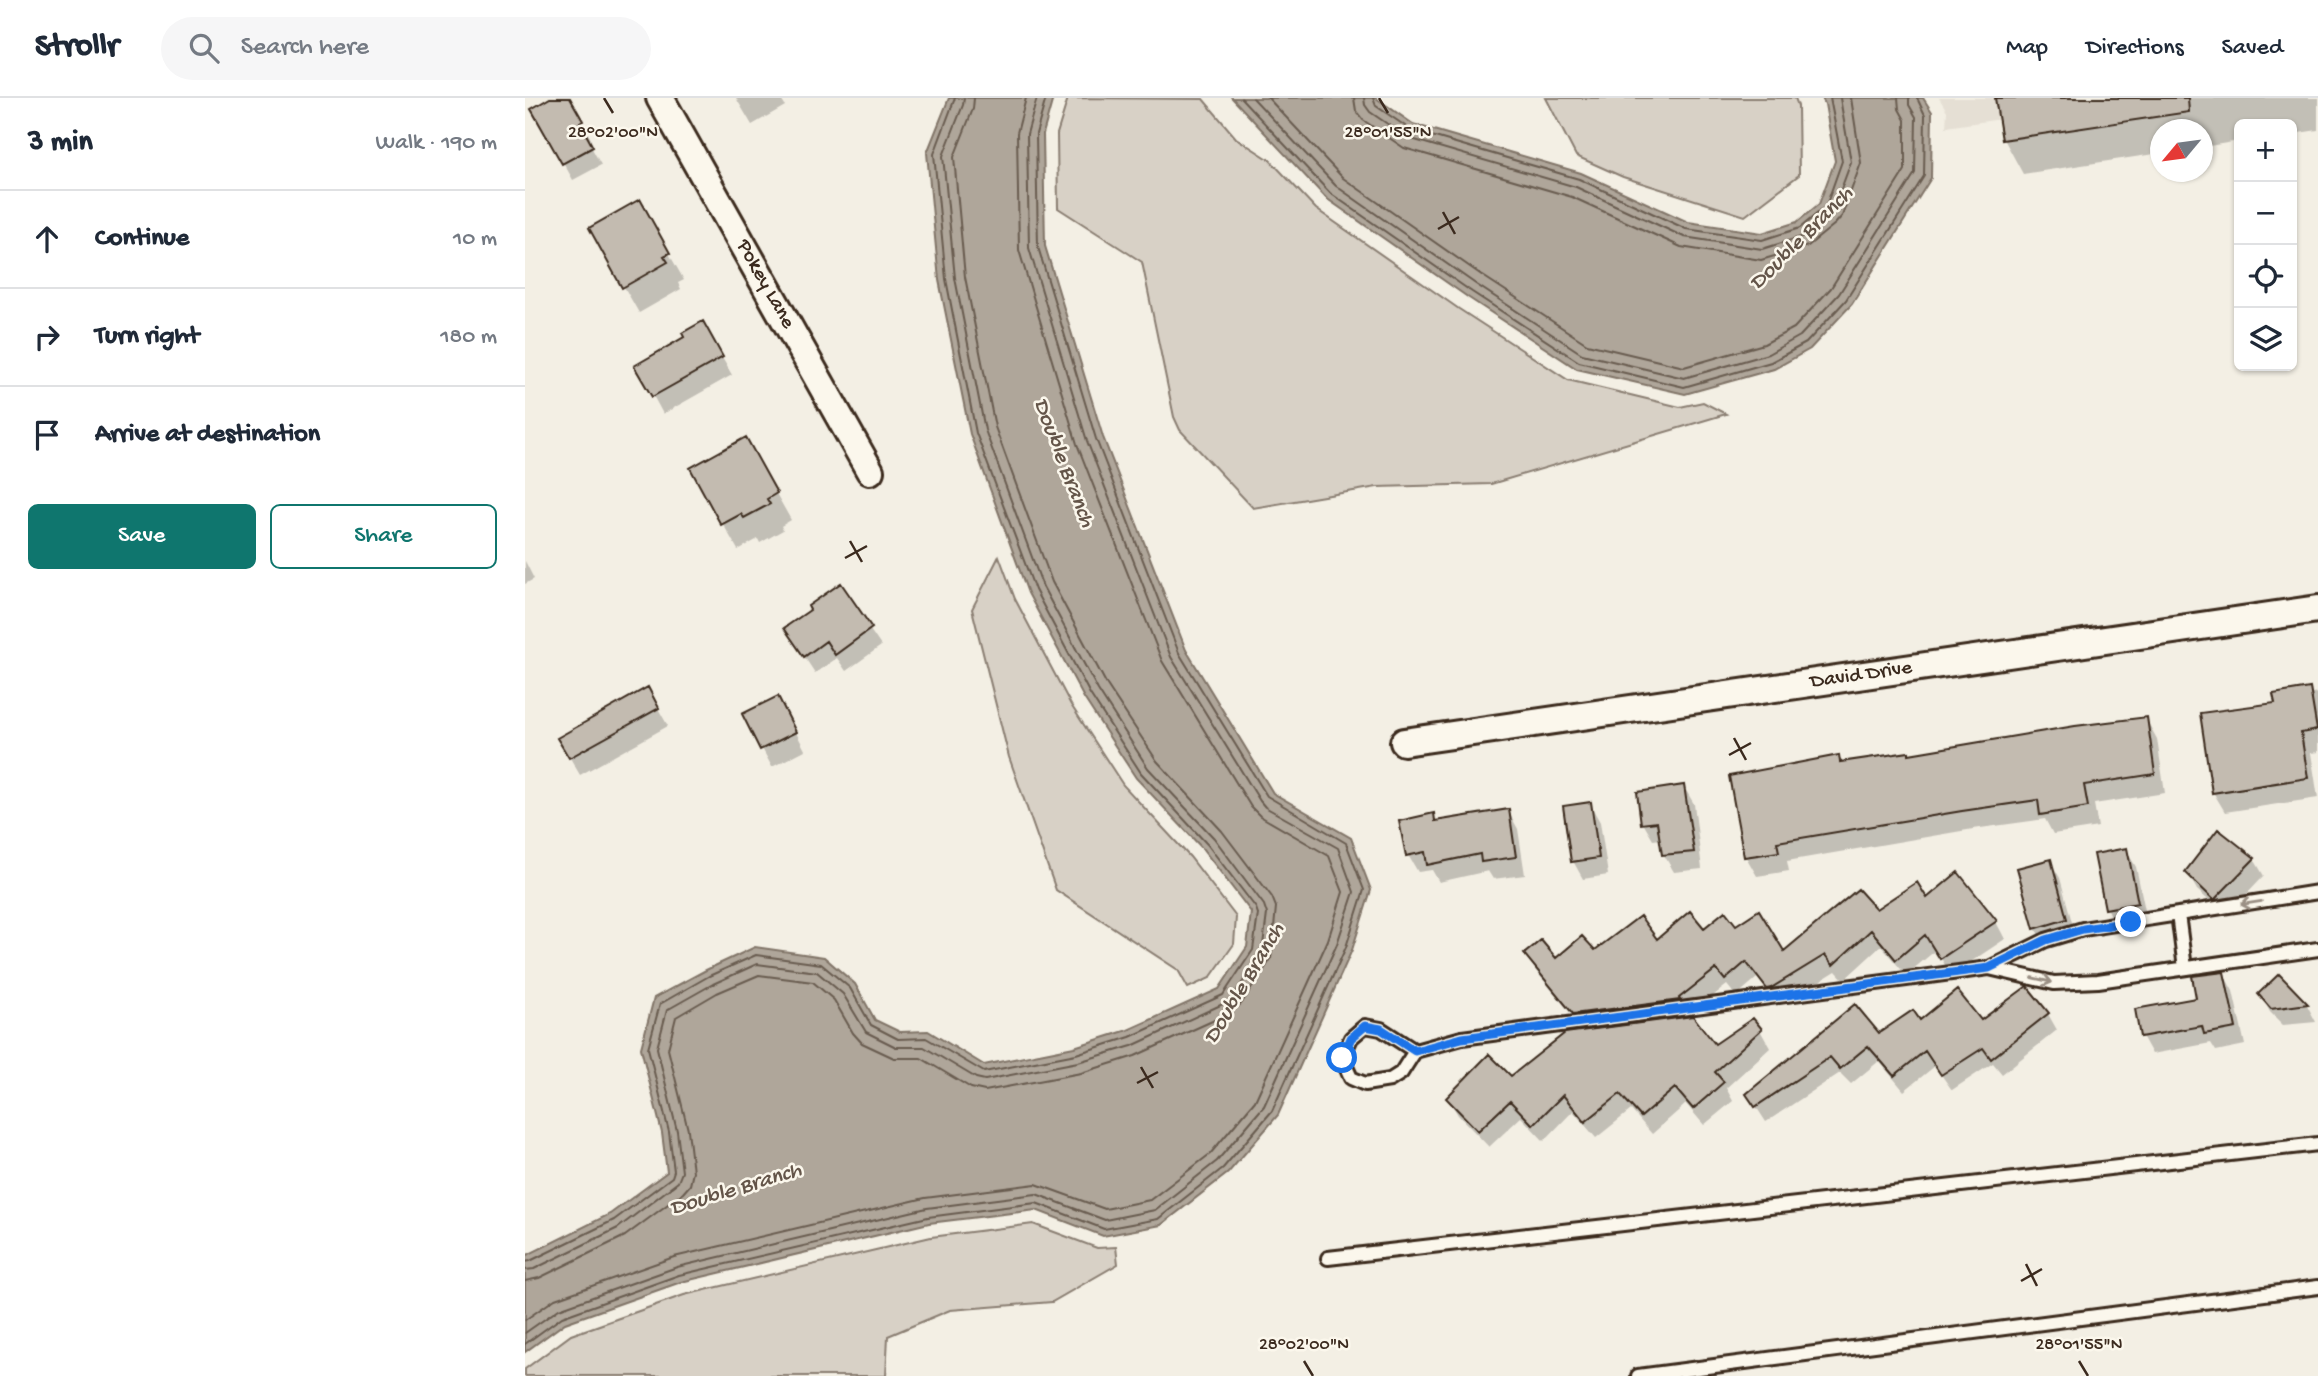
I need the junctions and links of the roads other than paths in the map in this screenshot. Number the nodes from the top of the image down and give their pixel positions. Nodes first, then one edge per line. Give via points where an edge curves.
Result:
1 (660, 98) edge
2 (870, 471) dead end
3 (2318, 609) edge
4 (1405, 742) dead end
5 (2318, 892) edge
6 (2178, 914) junction
7 (2318, 949) edge
8 (1989, 968) junction
9 (2185, 968) junction
10 (1415, 1051) junction
11 (2318, 1144) edge
12 (1328, 1258) dead end
13 (2318, 1287) edge
14 (1638, 1376) edge

1 - 2 street, Pokey Lane
3 - 4 street, David Drive
5 -> 6 lane
6 - 8 lane via 2083,929 2046,940
6 - 9 lane
7 - 9 lane
8 -> 9 lane via 2054,983
8 - 10 lane via 1462,1038
10 - 10 lane via 1401,1073 1365,1084 1351,1077 1342,1058 1351,1038 1365,1026 1381,1029
11 - 12 lane
13 - 14 lane

